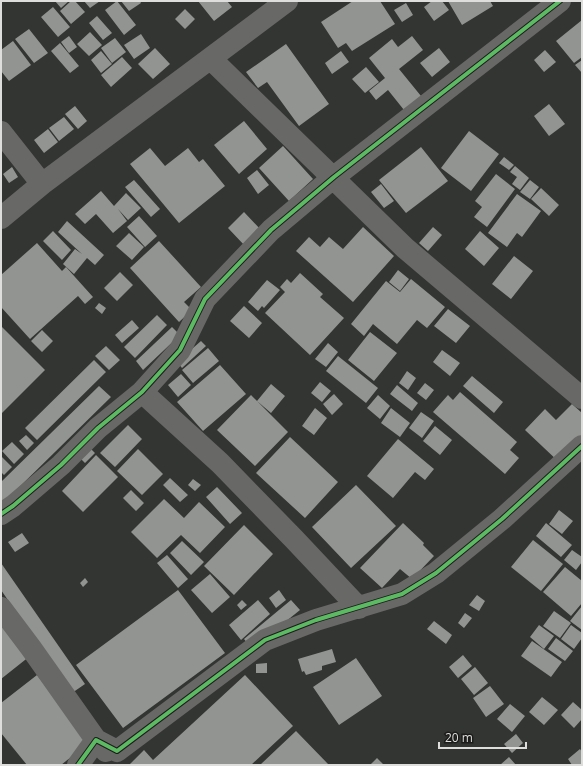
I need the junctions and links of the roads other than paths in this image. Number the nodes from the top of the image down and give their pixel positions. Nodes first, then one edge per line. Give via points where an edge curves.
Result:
1 (287, 1) edge
2 (560, 1) edge
3 (211, 59) junction
4 (1, 132) edge
5 (334, 177) junction
6 (42, 184) junction
7 (1, 218) edge
8 (142, 392) junction
9 (582, 398) edge
10 (582, 446) edge
11 (1, 514) edge
12 (1, 608) edge
13 (358, 608) junction
14 (96, 740) junction
15 (78, 765) edge
16 (118, 765) edge

1 - 3 street
2 - 5 street
3 - 5 street
3 - 6 street
4 - 6 street
5 - 8 street via 272,230 205,299 180,350
5 - 9 street via 405,248
6 - 7 street
8 - 11 street via 98,428 61,465
8 - 13 street via 220,463
10 - 13 street via 502,519 436,573 402,594
12 - 14 street
13 - 14 street via 316,620 265,640 117,751
14 - 15 street
14 - 16 street

